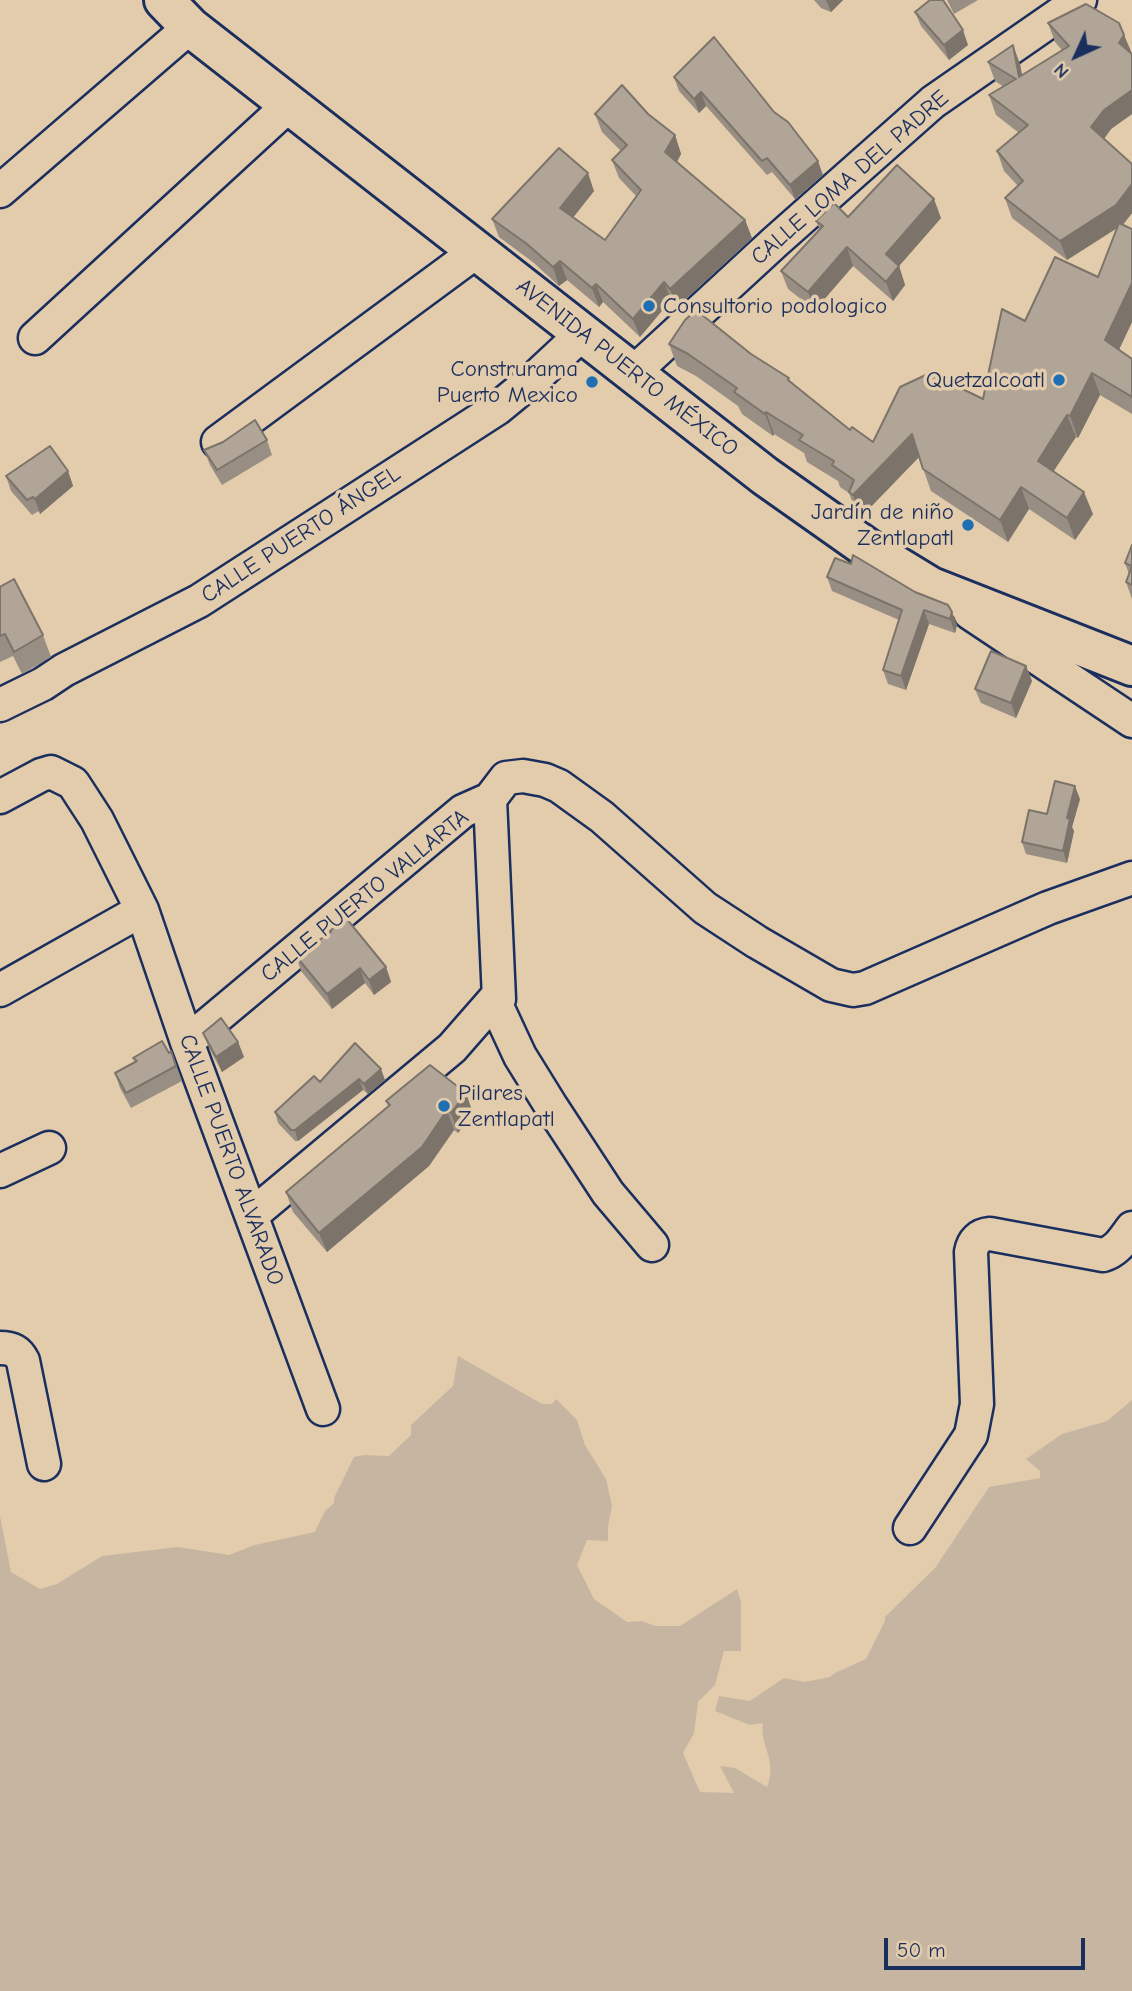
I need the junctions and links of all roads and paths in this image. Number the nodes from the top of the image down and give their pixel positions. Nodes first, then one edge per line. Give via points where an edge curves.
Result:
1 (164, 0) edge
2 (1080, 0) edge
3 (190, 27) junction
4 (289, 105) junction
5 (0, 191) edge
6 (477, 251) junction
7 (582, 334) junction
8 (35, 338) dead end
9 (634, 372) junction
10 (218, 442) edge
11 (931, 587) junction
12 (1132, 666) edge
13 (0, 705) edge
14 (1132, 721) edge
15 (0, 797) edge
16 (490, 799) junction
17 (1132, 878) edge
18 (142, 910) junction
19 (0, 990) edge
20 (494, 1000) junction
21 (187, 1042) junction
22 (49, 1148) dead end
23 (0, 1171) edge
24 (252, 1215) junction
25 (1132, 1228) edge
26 (652, 1245) dead end
27 (0, 1348) edge
28 (323, 1409) dead end
29 (44, 1464) dead end
30 (910, 1528) dead end

1 - 3 main road, AVENIDA PUERTO MÉXICO
2 - 9 street, CALLE LOMA DEL PADRE via 933,102
3 - 4 main road, AVENIDA PUERTO MÉXICO
3 - 5 street
4 - 6 main road, AVENIDA PUERTO MÉXICO
4 - 8 street
6 - 7 main road, AVENIDA PUERTO MÉXICO
6 - 10 street
7 - 9 main road, AVENIDA PUERTO MÉXICO
7 - 13 street, CALLE PUERTO ÁNGEL via 498,408 211,594
9 - 11 main road, AVENIDA PUERTO MÉXICO via 765,476
11 - 12 main road, AVENIDA PUERTO MÉXICO
11 - 14 street
15 - 18 street, CALLE PUERTO ALVARADO via 51,772 73,783
16 - 17 street, CALLE PUERTO VALLARTA via 506,778 523,776 559,786 602,817 705,908 841,989 865,988 1048,908
16 - 20 street via 499,999
16 - 21 street, CALLE PUERTO VALLARTA via 463,811
18 - 19 street
18 - 21 street, CALLE PUERTO ALVARADO
20 - 24 street via 452,1048
20 - 26 street via 520,1056 551,1106 608,1192
21 - 24 street, CALLE PUERTO ALVARADO
22 - 23 street
24 - 28 street, CALLE PUERTO ALVARADO
25 - 30 street via 1118,1247 1103,1255 990,1234 977,1239 971,1252 975,1419 971,1435
27 - 29 street via 12,1349 23,1361

